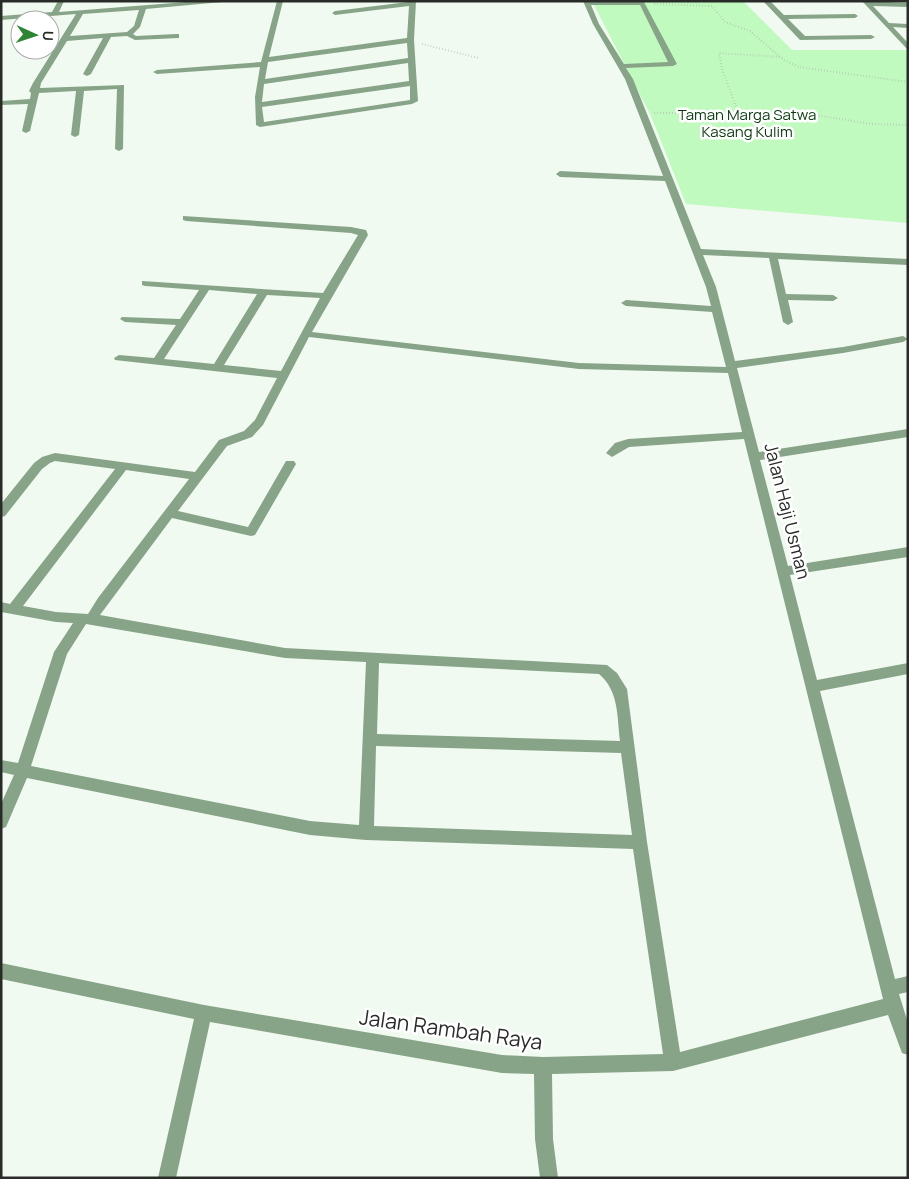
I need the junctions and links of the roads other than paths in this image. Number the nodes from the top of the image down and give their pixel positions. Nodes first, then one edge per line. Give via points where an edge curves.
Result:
1 (96, 1) edge
2 (230, 1) edge
3 (280, 1) edge
4 (766, 1) edge
5 (413, 2) edge
6 (586, 2) edge
7 (866, 3) edge
8 (908, 5) edge
9 (143, 9) junction
10 (335, 13) dead end
11 (84, 14) junction
12 (60, 16) edge
13 (855, 16) dead end
14 (782, 18) junction
15 (887, 25) junction
16 (908, 26) edge
17 (129, 34) junction
18 (108, 35) junction
19 (176, 36) dead end
20 (871, 37) dead end
21 (64, 39) junction
22 (410, 39) junction
23 (908, 48) edge
24 (410, 60) junction
25 (265, 62) junction
26 (622, 66) junction
27 (157, 72) dead end
28 (87, 74) dead end
29 (262, 82) junction
30 (412, 83) junction
31 (80, 89) junction
32 (34, 92) junction
33 (368, 99) junction
34 (33, 101) junction
35 (1, 103) edge
36 (259, 105) junction
37 (325, 105) junction
38 (26, 131) dead end
39 (75, 135) dead end
40 (119, 149) dead end
41 (560, 174) dead end
42 (669, 179) junction
43 (186, 218) dead end
44 (698, 252) junction
45 (773, 256) junction
46 (908, 262) edge
47 (145, 283) dead end
48 (206, 287) junction
49 (264, 291) junction
50 (326, 296) junction
51 (783, 297) junction
52 (833, 298) dead end
53 (626, 303) dead end
54 (717, 310) junction
55 (126, 318) dead end
56 (183, 322) junction
57 (788, 322) dead end
58 (306, 334) junction
59 (903, 339) dead end
60 (119, 358) dead end
61 (157, 362) junction
62 (731, 367) junction
63 (218, 368) junction
64 (285, 375) junction
65 (908, 433) edge
66 (748, 435) junction
67 (612, 453) dead end
68 (754, 457) junction
69 (290, 464) dead end
70 (123, 466) junction
71 (196, 476) junction
72 (1, 513) edge
73 (169, 513) junction
74 (908, 552) edge
75 (783, 571) junction
76 (7, 608) edge
77 (86, 619) junction
78 (373, 658) junction
79 (908, 668) edge
80 (812, 687) junction
81 (370, 740) junction
82 (627, 747) junction
83 (1, 766) edge
84 (23, 770) junction
85 (1, 822) edge
86 (366, 833) junction
87 (640, 842) junction
88 (1, 971) edge
89 (908, 984) edge
90 (890, 988) junction
91 (893, 1005) junction
92 (204, 1013) junction
93 (908, 1047) edge
94 (673, 1062) junction
95 (543, 1066) junction
96 (167, 1178) edge
97 (549, 1178) edge

1 - 11 street
2 - 9 street
3 - 25 street
4 - 14 street
5 - 10 street
5 - 22 street
6 - 26 street, Jalan Haji Usman
6 - 26 street via 642,3 673,64
7 - 8 street
7 - 15 street
9 - 11 street
9 - 17 street via 137,27
11 - 12 street
11 - 21 street
13 - 14 street
14 - 20 street via 803,38
15 - 16 street
15 - 23 street
17 - 18 street
17 - 19 street via 135,38
18 - 21 street
18 - 28 street
21 - 32 street
22 - 24 street
22 - 25 street
24 - 29 street
24 - 30 street
25 - 27 street
25 - 29 street
26 - 42 street, Jalan Haji Usman
29 - 36 street
30 - 33 street
30 - 33 street via 415,100 412,102
31 - 32 street
31 - 39 street
31 - 40 street via 122,88
32 - 34 street
33 - 37 street
33 - 37 street
34 - 35 street
34 - 38 street
36 - 37 street
36 - 37 street via 259,123 264,125
41 - 42 street
42 - 44 street, Jalan Haji Usman
43 - 50 street via 363,232
44 - 45 street
44 - 54 street, Jalan Haji Usman
45 - 46 street
45 - 51 street
47 - 48 street
48 - 49 street
48 - 56 street
49 - 50 street
49 - 63 street
50 - 58 street
51 - 52 street
51 - 57 street
53 - 54 street
54 - 62 street, Jalan Haji Usman
55 - 56 street
56 - 61 street
58 - 62 street via 579,366
58 - 64 street
59 - 62 street
60 - 61 street
61 - 63 street
62 - 66 street, Jalan Haji Usman
63 - 64 street
64 - 71 street via 254,428 248,434 223,443
65 - 68 street
66 - 67 street via 628,443
66 - 68 street, Jalan Haji Usman
68 - 75 street, Jalan Haji Usman
69 - 73 street via 251,532
70 - 71 street
70 - 72 street via 63,458 46,460
70 - 76 street
71 - 73 street
73 - 77 street
74 - 75 street
75 - 80 street, Jalan Haji Usman
76 - 77 street via 56,618
77 - 78 street via 285,653
77 - 84 street via 61,652
78 - 81 street
78 - 82 street via 602,669 620,689
79 - 80 street
80 - 90 street, Jalan Haji Usman
81 - 82 street
81 - 86 street
82 - 87 street
83 - 84 street
84 - 85 street
84 - 86 street via 249,818
86 - 87 street
87 - 94 street
88 - 92 street, Jalan Rambah Raya
89 - 90 street
90 - 91 street, Jalan Haji Usman
91 - 93 street, Jalan Haji Usman
91 - 94 street, Jalan Rambah Raya
92 - 95 street, Jalan Rambah Raya via 502,1064
92 - 96 street
94 - 95 street, Jalan Rambah Raya
95 - 97 street via 544,1139

